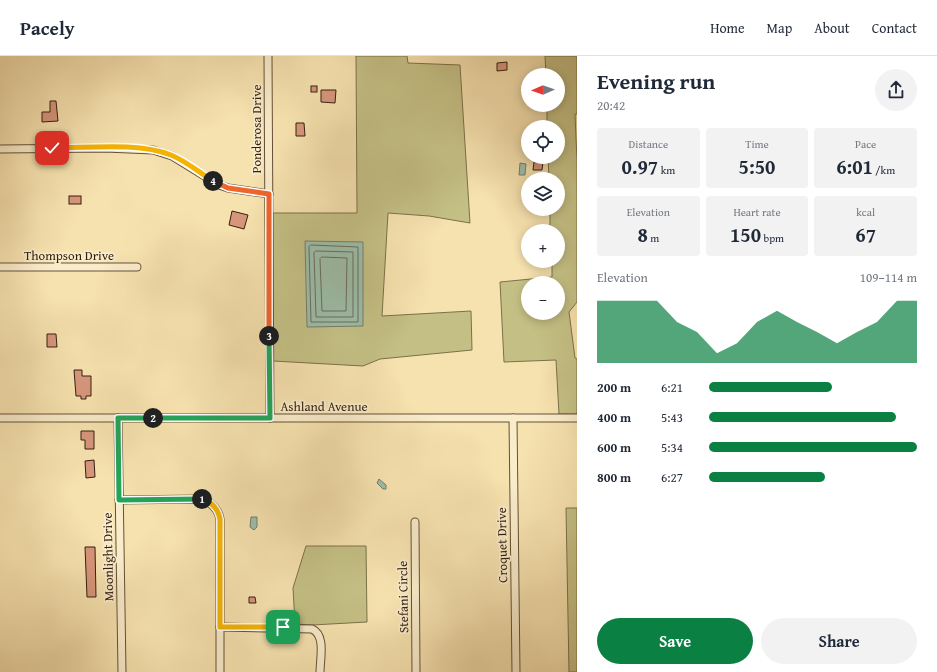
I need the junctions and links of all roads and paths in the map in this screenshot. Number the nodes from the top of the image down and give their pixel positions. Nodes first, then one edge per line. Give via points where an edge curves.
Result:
1 (268, 56) edge
2 (0, 149) edge
3 (269, 194) junction
4 (0, 267) edge
5 (137, 267) dead end
6 (0, 418) edge
7 (118, 418) junction
8 (270, 418) junction
9 (513, 418) junction
10 (577, 418) edge
11 (119, 500) junction
12 (414, 522) dead end
13 (220, 627) junction
14 (122, 672) edge
15 (220, 672) edge
16 (320, 672) edge
17 (416, 672) edge
18 (516, 672) edge

1 - 3 street, Ponderosa Drive
2 - 3 street via 153,150 172,156 220,185
3 - 8 street, Ponderosa Drive
4 - 5 street, Thompson Drive
6 - 7 street, Ashland Avenue
7 - 8 street, Ashland Avenue
7 - 11 street, Moonlight Drive
8 - 9 street, Ashland Avenue
9 - 10 street, Ashland Avenue
9 - 18 street, Croquet Drive
11 - 13 street via 200,499 212,504 216,509 220,519
11 - 14 street, Moonlight Drive
12 - 17 street, Stefani Circle
13 - 15 street
13 - 16 street via 312,629 320,638

